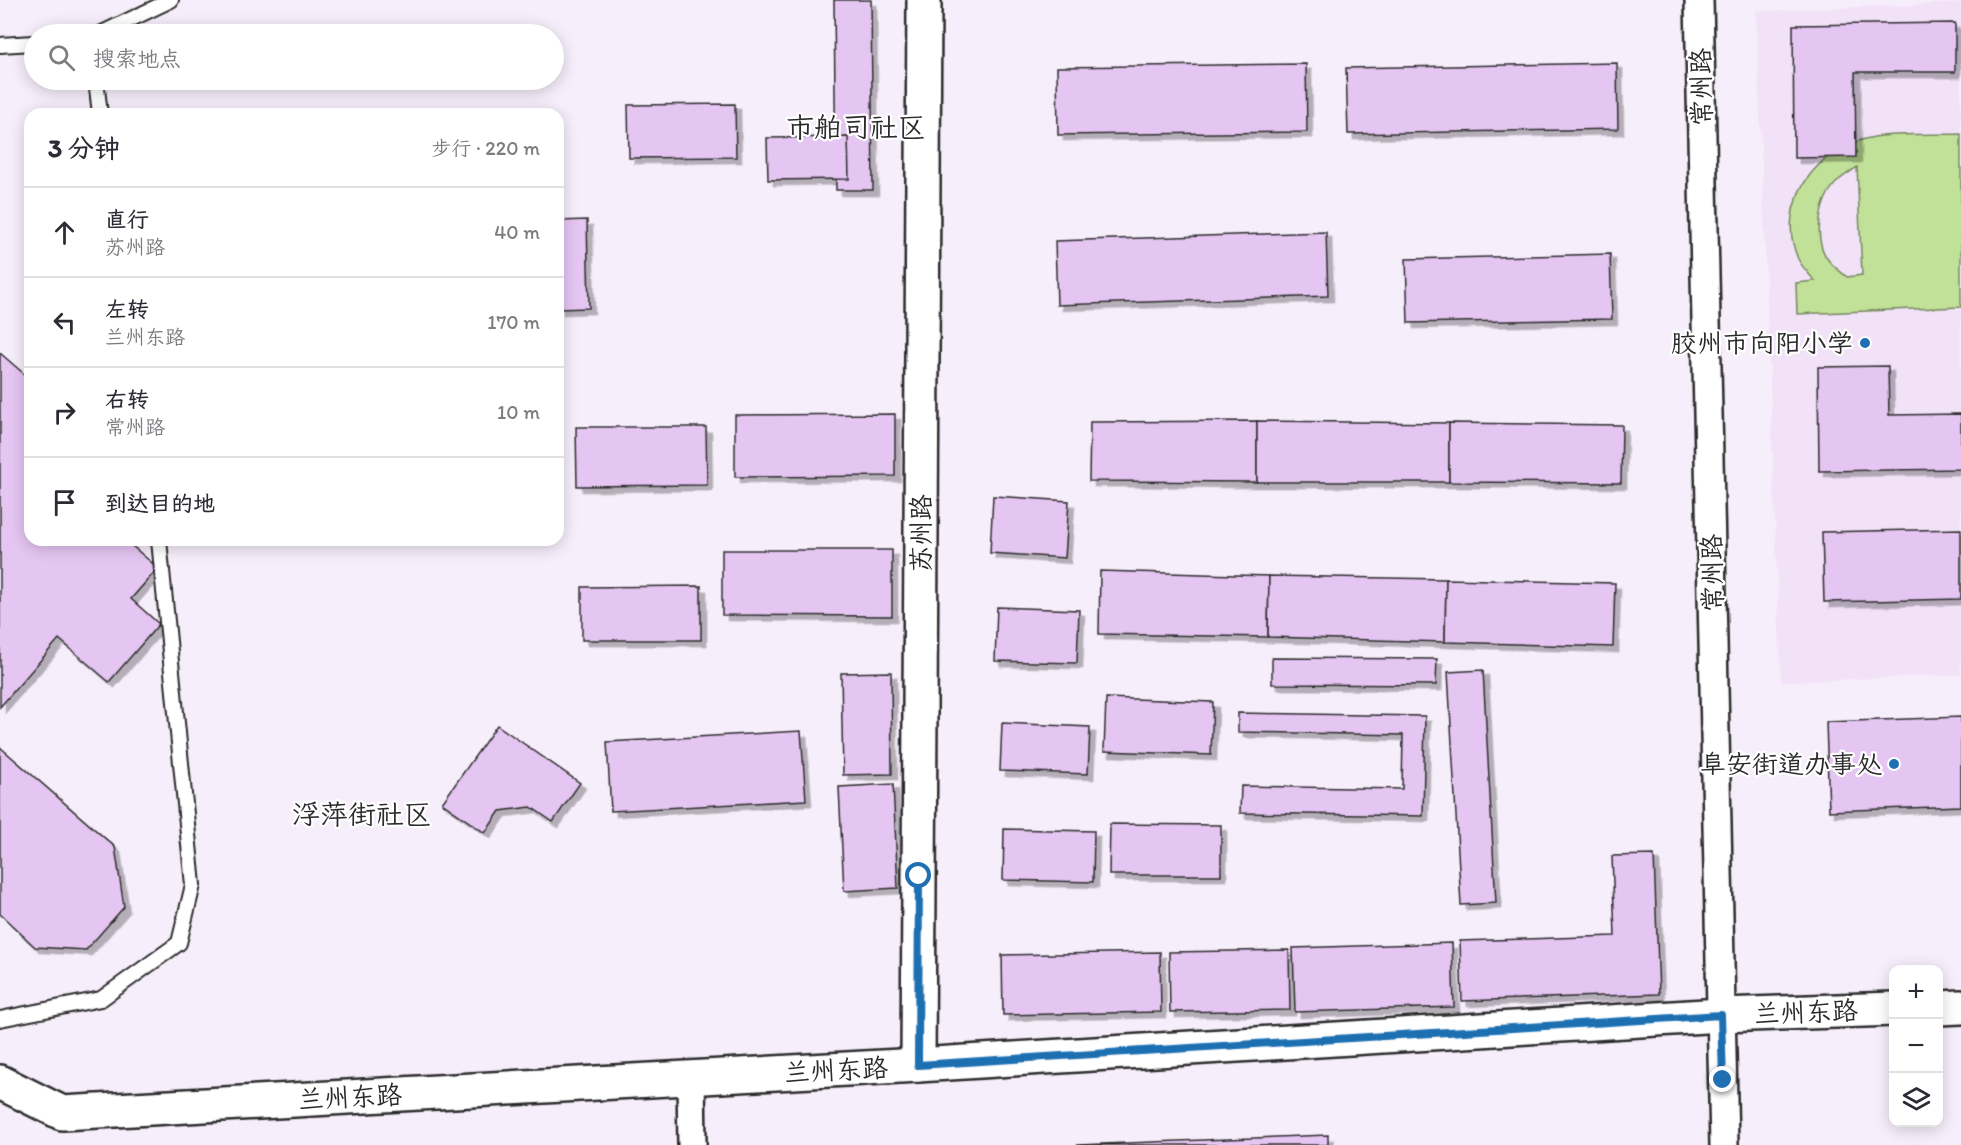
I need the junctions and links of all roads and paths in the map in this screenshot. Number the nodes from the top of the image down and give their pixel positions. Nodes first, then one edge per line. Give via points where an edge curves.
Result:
1 (171, 0) edge
2 (924, 0) edge
3 (1699, 0) edge
4 (121, 24) edge
5 (24, 44) edge
6 (0, 45) edge
7 (97, 90) edge
8 (99, 108) edge
9 (160, 546) edge
10 (1961, 1007) edge
11 (1943, 1008) edge
12 (1889, 1009) edge
13 (1721, 1015) junction
14 (0, 1019) edge
15 (918, 1065) junction
16 (691, 1078) junction
17 (0, 1082) edge
18 (692, 1145) edge
19 (1724, 1145) edge

1 - 4 lane
2 - 15 main road, 苏州路
3 - 13 street, 常州路
5 - 6 lane
7 - 8 lane
9 - 14 lane via 193,885 179,943 101,999
10 - 11 main road
12 - 13 main road, 兰州东路
13 - 15 main road, 兰州东路
13 - 19 street, 常州路
15 - 16 main road, 兰州东路
16 - 17 main road, 兰州东路 via 62,1113
16 - 18 street

